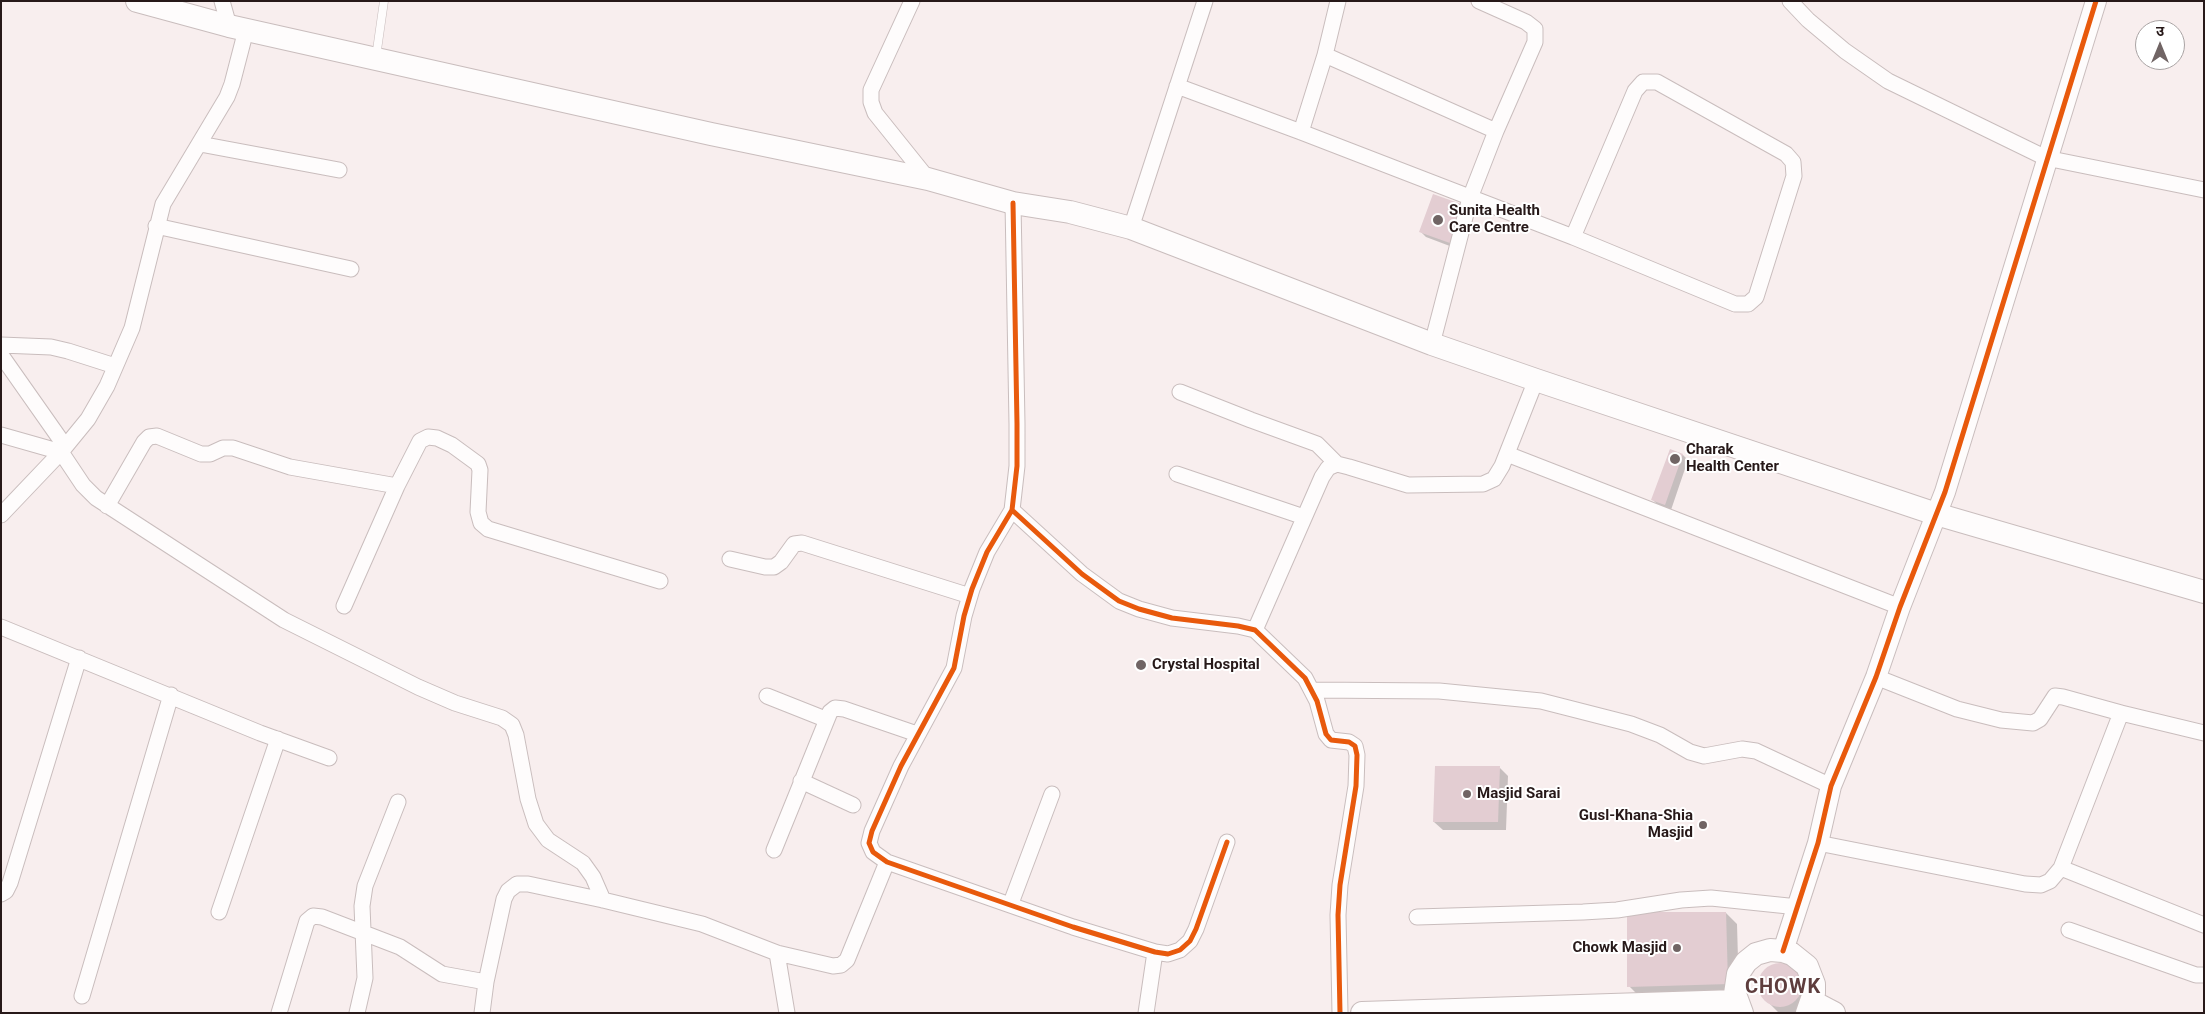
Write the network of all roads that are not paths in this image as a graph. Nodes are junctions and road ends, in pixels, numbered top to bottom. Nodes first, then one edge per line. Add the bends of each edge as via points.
1 (137, 1) edge
2 (222, 1) edge
3 (384, 1) edge
4 (912, 1) edge
5 (1205, 1) edge
6 (1338, 1) edge
7 (1479, 1) edge
8 (1790, 1) edge
9 (2096, 1) edge
10 (238, 28) junction
11 (1325, 55) junction
12 (376, 59) junction
13 (1177, 86) junction
14 (1301, 132) junction
15 (1496, 132) junction
16 (200, 144) junction
17 (2046, 158) junction
18 (339, 170) dead end
19 (928, 179) junction
20 (2204, 190) edge
21 (1470, 198) junction
22 (1013, 202) junction
23 (156, 226) junction
24 (1131, 228) junction
25 (1572, 238) junction
26 (351, 269) dead end
27 (1432, 344) junction
28 (1, 346) edge
29 (1, 355) edge
30 (115, 366) junction
31 (1536, 380) junction
32 (1180, 392) dead end
33 (1, 435) edge
34 (63, 449) junction
35 (1507, 454) junction
36 (1338, 464) junction
37 (1177, 474) dead end
38 (397, 486) junction
39 (107, 506) junction
40 (1012, 510) junction
41 (1936, 514) junction
42 (1, 515) edge
43 (1304, 517) junction
44 (730, 559) dead end
45 (660, 581) dead end
46 (2204, 592) edge
47 (970, 596) junction
48 (344, 606) dead end
49 (1900, 606) junction
50 (1, 627) edge
51 (1255, 630) junction
52 (79, 658) junction
53 (1876, 677) junction
54 (1312, 690) junction
55 (170, 695) junction
56 (767, 696) dead end
57 (2122, 713) junction
58 (825, 719) junction
59 (2204, 733) edge
60 (917, 734) junction
61 (278, 739) junction
62 (329, 758) dead end
63 (801, 781) junction
64 (1831, 786) junction
65 (1052, 794) dead end
66 (398, 802) dead end
67 (853, 805) dead end
68 (1227, 842) dead end
69 (1818, 843) junction
70 (774, 850) dead end
71 (887, 862) junction
72 (2061, 868) junction
73 (1, 894) edge
74 (603, 900) junction
75 (1012, 903) junction
76 (1798, 907) junction
77 (219, 912) dead end
78 (1417, 917) dead end
79 (2204, 925) edge
80 (2068, 930) dead end
81 (363, 933) junction
82 (1783, 951) junction
83 (1155, 952) junction
84 (778, 953) junction
85 (2204, 974) edge
86 (486, 982) junction
87 (82, 996) dead end
88 (1739, 1007) edge
89 (1810, 1008) edge
90 (279, 1013) edge
91 (357, 1013) edge
92 (482, 1013) edge
93 (787, 1013) edge
94 (1146, 1013) edge
95 (1340, 1013) edge
96 (1362, 1013) edge
97 (1834, 1013) edge

1 - 10 main road
2 - 10 street
3 - 12 lane
4 - 19 street via 870,90 870,102 875,113
5 - 13 street
6 - 11 street
7 - 15 street via 1535,29 1535,42
8 - 17 street via 1845,51 1888,81
9 - 17 street
10 - 12 main road
10 - 16 street via 232,84
11 - 14 street
11 - 15 street
12 - 19 main road
13 - 14 street
13 - 24 street
14 - 21 street
15 - 21 street
16 - 18 street
16 - 23 street via 169,191
17 - 20 street
17 - 41 street
19 - 22 main road
21 - 25 street
21 - 27 street
22 - 24 main road
22 - 40 street via 1017,424
23 - 26 street
23 - 30 street via 134,320
24 - 27 main road
25 - 25 street via 1735,304 1748,304 1756,297 1794,176 1793,162 1786,154 1657,82 1643,82 1635,91
27 - 31 main road
28 - 30 street via 51,347
29 - 34 street
30 - 34 street via 95,409
31 - 35 street
31 - 41 main road
32 - 36 street via 1317,444
33 - 34 street
34 - 39 street via 83,485
34 - 42 street
35 - 36 street via 1494,479 1483,484 1408,485
35 - 49 street
36 - 43 street via 1328,468 1322,477
37 - 43 street
38 - 39 street via 290,467 233,448 201,454 157,436 149,436
38 - 45 street via 420,441 428,437 437,438 478,464 478,512 481,523 488,529
38 - 48 street
39 - 74 street via 284,620 418,687 502,718 512,725 536,824 548,840 583,864
40 - 47 street via 987,552
40 - 51 street via 1082,574 1119,601 1172,618
41 - 46 main road
41 - 49 street
43 - 51 street
44 - 47 street via 774,567 794,544 802,543
47 - 60 street via 954,668
49 - 53 street
50 - 52 street
51 - 54 street via 1305,678
52 - 55 street
52 - 73 street via 10,883
53 - 57 street via 1956,709 2001,720 2034,723 2055,696
53 - 64 street
54 - 64 street via 1439,690 1541,700 1631,724 1704,756 1742,749 1756,751
54 - 95 street via 1318,700 1326,734 1331,740 1355,746 1357,755 1356,786 1340,885
55 - 61 street
55 - 87 street
56 - 58 street
57 - 59 street
57 - 72 street
58 - 60 street via 835,708 844,709
58 - 63 street
60 - 71 street via 871,837 873,852
61 - 62 street
61 - 77 street
63 - 67 street
63 - 70 street
64 - 69 street
65 - 75 street
66 - 81 street via 365,886
68 - 83 street via 1190,941 1180,950 1168,954
69 - 72 street via 2024,884 2041,885 2050,881
69 - 76 street
71 - 75 street
71 - 84 street via 847,960 832,966
72 - 79 street
74 - 84 street via 702,924
74 - 86 street via 517,884 504,899
75 - 83 street via 1073,927
76 - 78 street via 1711,898 1617,910
76 - 82 street
80 - 85 street via 2196,975
81 - 86 street via 400,948 442,974
81 - 90 street via 322,917 313,916 307,921
81 - 91 street via 365,978
82 - 88 main road via 1763,952 1746,962 1735,987
82 - 89 main road via 1800,959 1812,974 1814,984
83 - 94 street
84 - 93 street
86 - 92 street
88 - 96 main road
89 - 97 main road

